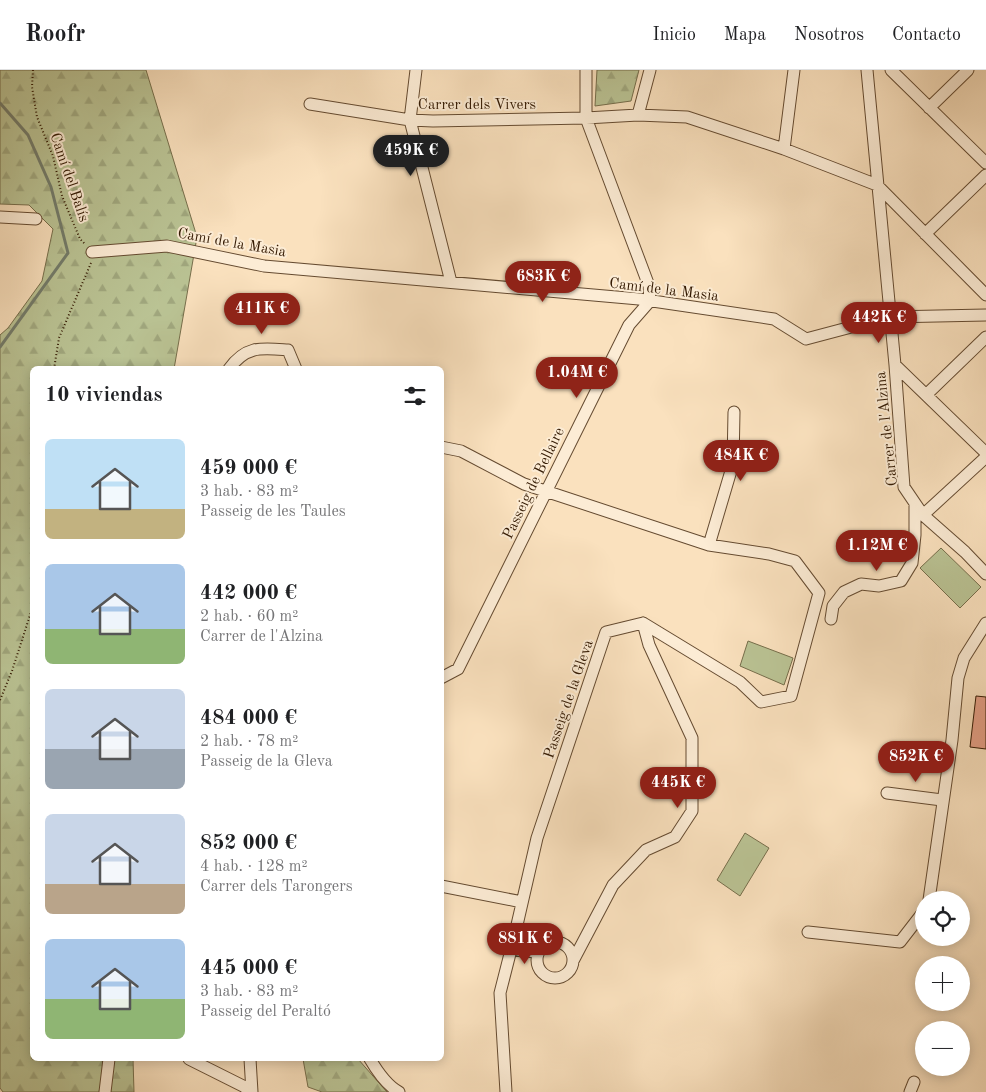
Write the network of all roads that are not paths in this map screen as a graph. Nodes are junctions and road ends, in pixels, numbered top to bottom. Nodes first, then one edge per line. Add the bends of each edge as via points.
1 (416, 70) edge
2 (586, 70) edge
3 (650, 70) edge
4 (794, 70) edge
5 (868, 70) edge
6 (891, 70) edge
7 (968, 70) edge
8 (310, 104) dead end
9 (929, 108) junction
10 (638, 115) junction
11 (586, 118) junction
12 (410, 120) junction
13 (784, 149) junction
14 (986, 163) edge
15 (986, 175) edge
16 (877, 185) junction
17 (0, 217) edge
18 (36, 219) dead end
19 (925, 234) junction
20 (92, 252) road end
21 (451, 282) junction
22 (986, 295) edge
23 (650, 301) junction
24 (986, 315) edge
25 (890, 317) junction
26 (986, 337) edge
27 (895, 365) junction
28 (232, 366) edge
29 (295, 366) edge
30 (926, 395) junction
31 (734, 412) dead end
32 (444, 448) edge
33 (986, 455) edge
34 (546, 491) junction
35 (915, 504) junction
36 (923, 515) junction
37 (709, 546) junction
38 (986, 574) edge
39 (831, 619) dead end
40 (643, 623) junction
41 (986, 623) edge
42 (444, 676) edge
43 (887, 793) dead end
44 (942, 800) junction
45 (444, 887) edge
46 (930, 891) edge
47 (522, 902) junction
48 (915, 923) edge
49 (808, 932) dead end
50 (511, 948) junction
51 (540, 949) junction
52 (573, 961) junction
53 (109, 1061) edge
54 (193, 1061) edge
55 (250, 1061) edge
56 (371, 1061) edge
57 (105, 1092) edge
58 (250, 1092) edge
59 (399, 1092) edge
60 (506, 1092) edge

1 - 12 street
2 - 11 street
3 - 10 street
4 - 13 street
5 - 16 street, Carrer de l'Alzina
6 - 9 street
7 - 9 street
8 - 12 street, Carrer dels Vivers
9 - 14 street
10 - 11 street, Carrer dels Vivers
10 - 13 street, Carrer dels Vivers via 687,116
11 - 12 street, Carrer dels Vivers
11 - 23 street via 649,286
12 - 21 street
13 - 16 street, Carrer dels Vivers
15 - 19 street
16 - 19 street
16 - 25 street, Carrer de l'Alzina
17 - 18 street
19 - 22 street
20 - 21 street, Camí de la Masia via 167,246 264,266
21 - 23 street, Camí de la Masia
23 - 25 street, Camí de la Masia via 774,319 806,339
23 - 34 street, Passeig de Bellaire via 628,324
24 - 25 street, Camí de la Masia
25 - 27 street, Carrer de l'Alzina
26 - 30 street
27 - 30 street
27 - 35 street, Carrer de l'Alzina via 904,487
28 - 29 street via 243,353 261,348 288,350
30 - 33 street
31 - 37 street via 733,464
32 - 34 street via 461,451 524,484
33 - 36 street
34 - 37 street
34 - 42 street, Passeig de Bellaire via 458,669
35 - 36 street, Carrer de l'Alzina
35 - 39 street via 912,563 901,581 879,586 861,584 844,592 833,606
36 - 38 street, Carrer de l'Alzina
37 - 40 street via 795,561 819,592 791,696 761,702 740,682
40 - 47 street, Passeig de la Gleva via 606,632 536,838
40 - 52 street via 649,645 692,738 692,811 675,837 646,850 613,884
41 - 44 street via 964,658 958,678
43 - 44 street
44 - 46 street
45 - 47 street
47 - 50 street, Passeig de la Gleva
48 - 49 street via 900,942
50 - 51 street via 525,952
50 - 60 street, Passeig de la Gleva via 500,993
51 - 52 street via 558,942 569,949
51 - 52 street via 536,961 542,974 548,978 561,978 567,974
53 - 57 street
54 - 58 street
55 - 58 street
56 - 59 street

